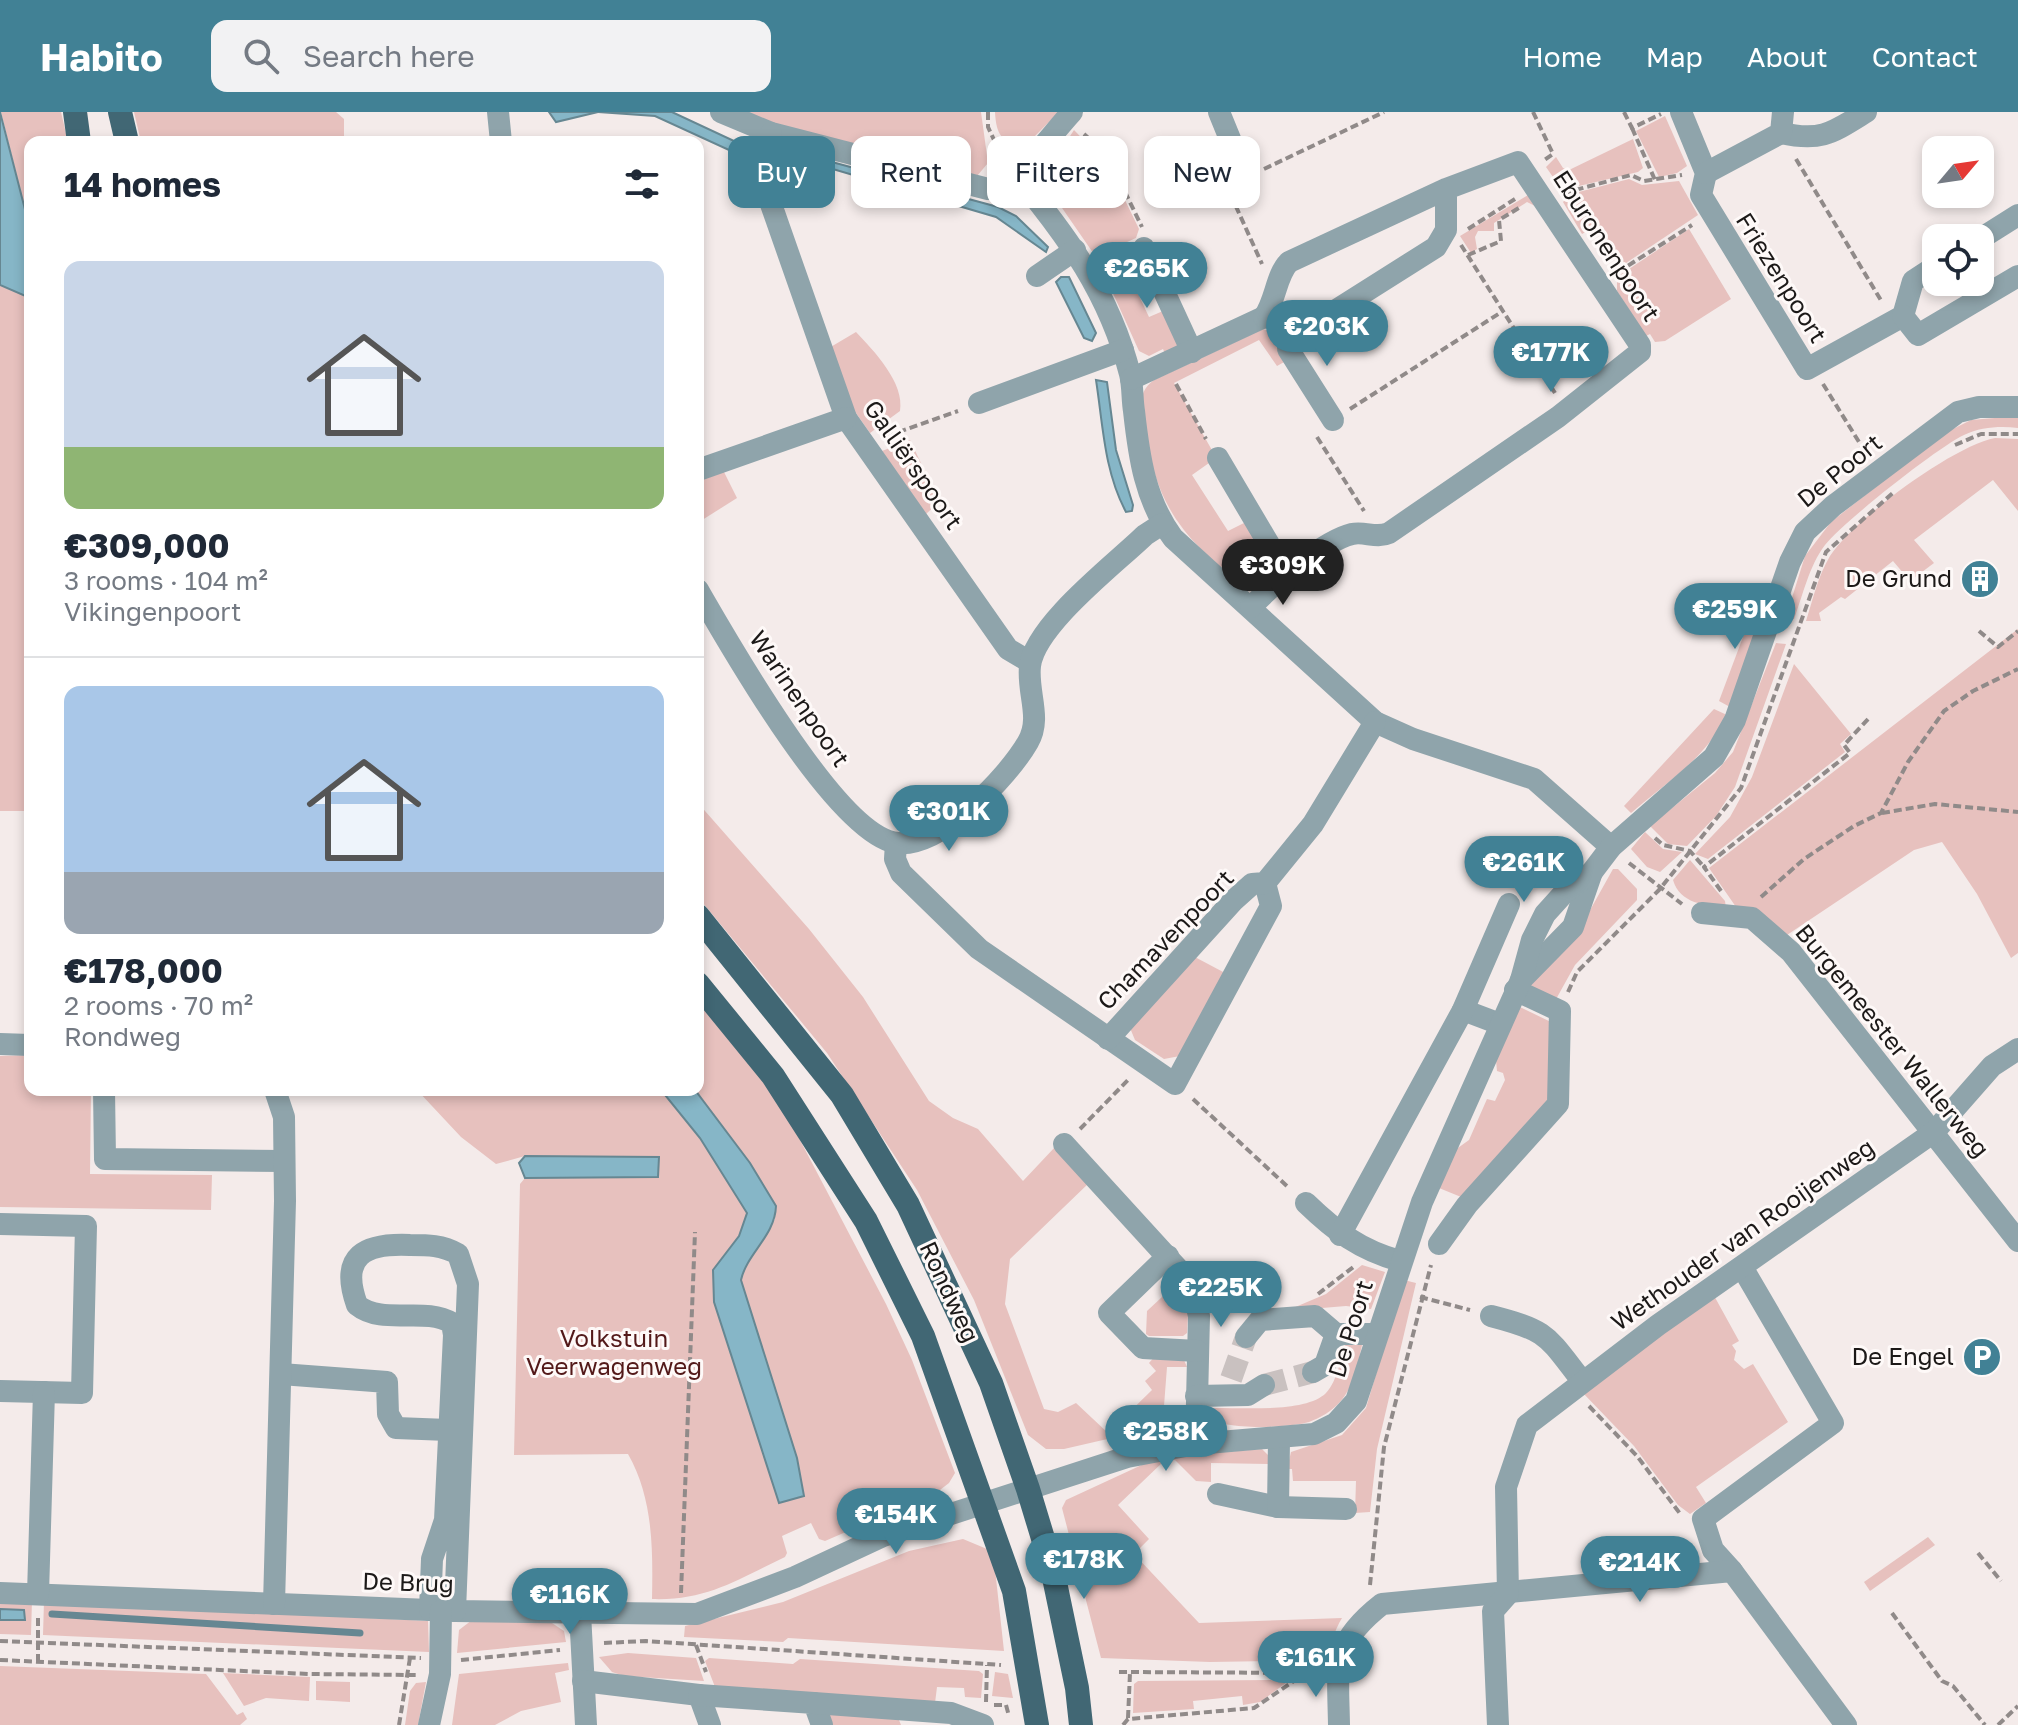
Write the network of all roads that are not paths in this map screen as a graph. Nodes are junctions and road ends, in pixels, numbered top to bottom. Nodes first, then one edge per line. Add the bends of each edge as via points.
1 (75, 112) edge
2 (120, 112) edge
3 (498, 112) edge
4 (721, 112) edge
5 (1219, 112) edge
6 (1681, 112) edge
7 (1866, 112) edge
8 (1070, 115) edge
9 (1782, 123) edge
10 (771, 133) junction
11 (78, 136) edge
12 (126, 136) edge
13 (500, 136) edge
14 (1050, 136) edge
15 (1229, 136) edge
16 (1700, 171) junction
17 (987, 189) edge
18 (1446, 189) junction
19 (1042, 208) edge
20 (2018, 215) edge
21 (1994, 230) edge
22 (1144, 248) road end
23 (1075, 250) junction
24 (1922, 275) edge
25 (1037, 276) dead end
26 (2018, 276) edge
27 (1264, 317) junction
28 (1898, 318) junction
29 (1291, 322) junction
30 (1123, 350) junction
31 (1192, 352) junction
32 (1131, 379) junction
33 (979, 403) road end
34 (2018, 407) edge
35 (846, 418) junction
36 (1333, 420) road end
37 (1218, 458) road end
38 (704, 468) edge
39 (1162, 524) junction
40 (1286, 573) junction
41 (704, 600) edge
42 (1251, 607) junction
43 (1030, 662) junction
44 (1375, 722) junction
45 (896, 843) junction
46 (1611, 847) junction
47 (1265, 883) junction
48 (1509, 904) dead end
49 (1702, 913) dead end
50 (704, 923) edge
51 (1518, 985) junction
52 (704, 991) edge
53 (1463, 1010) junction
54 (1500, 1024) junction
55 (1108, 1039) junction
56 (0, 1044) edge
57 (24, 1045) edge
58 (2018, 1049) edge
59 (104, 1096) edge
60 (277, 1096) edge
61 (1934, 1132) junction
62 (1064, 1144) road end
63 (284, 1161) junction
64 (1306, 1203) road end
65 (0, 1224) edge
66 (1340, 1235) junction
67 (2018, 1241) edge
68 (1439, 1244) road end
69 (1163, 1249) junction
70 (1400, 1261) junction
71 (1742, 1267) junction
72 (1491, 1316) road end
73 (1336, 1334) junction
74 (1376, 1334) junction
75 (1246, 1337) tunnel mouth
76 (1197, 1351) junction
77 (1313, 1372) tunnel mouth
78 (281, 1374) junction
79 (1582, 1381) junction
80 (1264, 1385) tunnel mouth
81 (0, 1391) edge
82 (44, 1392) junction
83 (1196, 1396) junction
84 (448, 1430) junction
85 (1279, 1440) junction
86 (1196, 1444) junction
87 (1028, 1489) junction
88 (1218, 1494) dead end
89 (985, 1502) junction
90 (1278, 1507) junction
91 (1346, 1509) dead end
92 (1732, 1571) junction
93 (0, 1593) edge
94 (38, 1594) junction
95 (1508, 1594) junction
96 (274, 1604) junction
97 (442, 1611) junction
98 (580, 1613) junction
99 (583, 1681) junction
100 (699, 1695) junction
101 (814, 1703) junction
102 (984, 1714) edge
103 (429, 1725) edge
104 (586, 1725) edge
105 (710, 1725) edge
106 (822, 1725) edge
107 (1037, 1725) edge
108 (1081, 1725) edge
109 (1339, 1725) edge
110 (1498, 1725) edge
111 (1846, 1725) edge

1 - 11 main road
2 - 12 main road
3 - 13 street
4 - 10 street
5 - 15 street
6 - 16 street, Friezenpoort
7 - 9 street via 1814,138
8 - 14 street
9 - 16 street
10 - 17 street
10 - 35 street, Galliërspoort via 766,190
16 - 28 street, Friezenpoort via 1701,195 1807,369
18 - 27 street, Eburonenpoort via 1289,262
18 - 29 street via 1446,230 1436,247 1318,323
18 - 40 street, Eburonenpoort via 1518,162 1545,192 1640,352 1567,411 1389,533 1349,535
19 - 23 street
20 - 21 street
22 - 31 street
23 - 25 street
23 - 30 street via 1109,311
24 - 28 street via 1913,281
26 - 28 street via 1918,335
27 - 29 street
27 - 31 street
29 - 36 street via 1288,349
30 - 32 street
30 - 33 street
31 - 32 street
32 - 39 street via 1140,464
34 - 46 street, De Poort via 1958,412 1805,532 1735,720 1714,757
35 - 38 street
35 - 43 street, Galliërspoort via 1008,649
37 - 40 street
39 - 42 street
39 - 43 street via 1045,631
40 - 42 street, Eburonenpoort
41 - 45 street, Warinenpoort via 790,737 843,806 864,827
42 - 44 street
43 - 45 street via 1036,722 1019,756 964,814 938,833
44 - 46 street via 1534,779
44 - 47 street, Chamavenpoort via 1313,824
45 - 55 street, Chamavenpoort via 901,873 979,949
46 - 51 street, De Poort via 1592,872 1573,927
47 - 55 street, Chamavenpoort via 1252,884 1233,901
47 - 55 street, Chamavenpoort via 1271,906 1175,1084
48 - 53 street
49 - 61 street, Burgemeester Wallerweg via 1745,917 1791,952
50 - 87 main road, Rondweg via 842,1095 908,1205 991,1383
51 - 54 street, De Poort
51 - 68 street via 1560,1011 1558,1104
52 - 89 main road, Rondweg via 773,1076 866,1221 923,1336
53 - 54 street
53 - 66 street
54 - 70 street, De Poort
56 - 57 street
58 - 61 street, Wethouder van Rooijenweg via 1992,1066
59 - 63 street via 105,1159
60 - 63 street via 284,1117
61 - 67 street, Burgemeester Wallerweg
61 - 71 street, Wethouder van Rooijenweg
62 - 69 street
63 - 78 street
64 - 66 street, De Poort
65 - 82 street via 86,1226 82,1393
66 - 70 street, De Poort via 1369,1252
69 - 76 street via 1191,1283 1196,1298
69 - 76 street via 1109,1313 1143,1348
70 - 74 street, De Poort
71 - 79 street, Wethouder van Rooijenweg
71 - 92 street via 1833,1423 1703,1519 1713,1550
72 - 79 street via 1534,1327
73 - 74 street
73 - 75 street via 1315,1316 1260,1320
73 - 77 street via 1325,1365
74 - 85 street, De Poort via 1356,1401 1336,1423 1314,1434
76 - 83 street
78 - 84 street via 387,1382 388,1414 396,1428
78 - 96 street
79 - 95 street, Wethouder van Rooijenweg via 1527,1425 1506,1487
80 - 83 street via 1248,1395 1229,1388
81 - 82 street
82 - 94 street
83 - 86 street
84 - 97 street via 445,1520 432,1559
84 - 97 street via 452,1323 442,1317 365,1312 357,1305 351,1273 355,1260 370,1246 444,1246 465,1266 468,1284
85 - 86 street, De Poort
85 - 90 street
86 - 87 street, De Poort via 1127,1457
87 - 89 street, De Poort
87 - 108 main road, Rondweg via 1052,1568
88 - 90 street
89 - 98 street, De Brug via 883,1536 718,1607 683,1615
89 - 107 main road, Rondweg via 1014,1591
90 - 91 street
92 - 95 street
92 - 111 street
93 - 94 street, De Brug
94 - 96 street, De Brug
95 - 109 street via 1382,1604 1367,1615 1339,1653
95 - 110 street via 1493,1611
96 - 97 street, De Brug
97 - 98 street, De Brug
97 - 103 street via 440,1667
98 - 99 street
99 - 100 street
99 - 104 street
100 - 101 street
100 - 105 street
101 - 102 street
101 - 106 street

